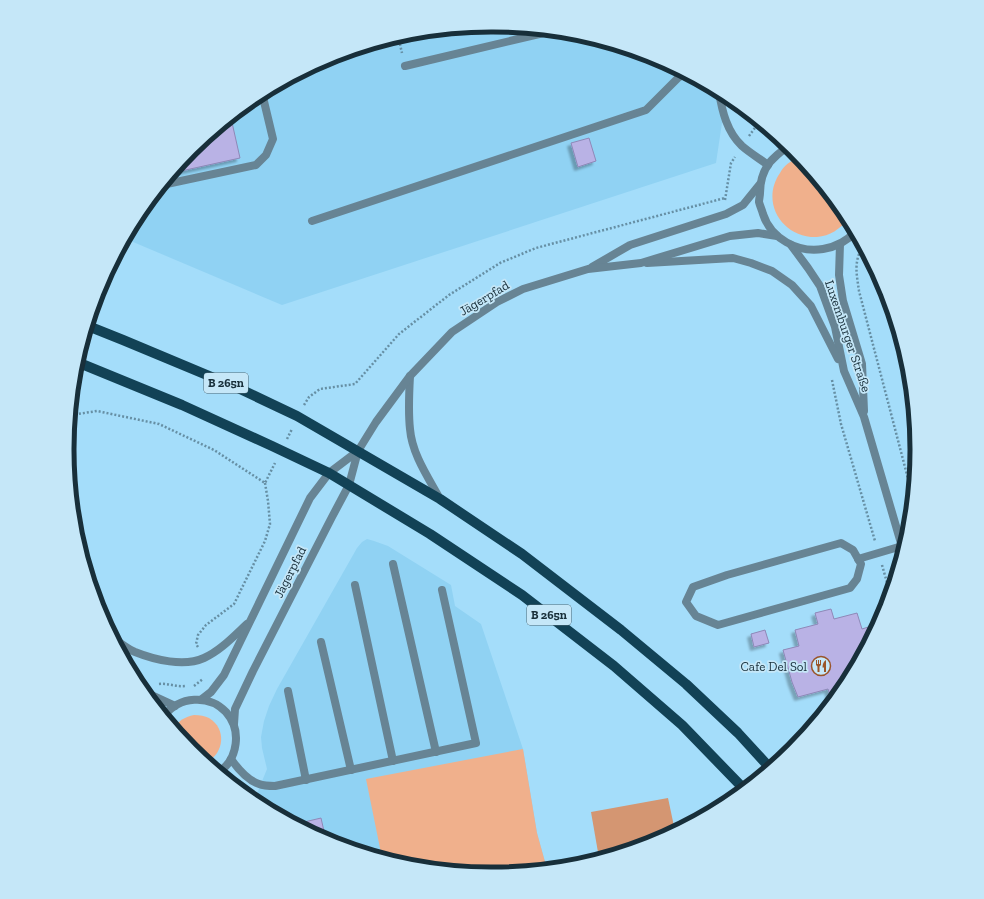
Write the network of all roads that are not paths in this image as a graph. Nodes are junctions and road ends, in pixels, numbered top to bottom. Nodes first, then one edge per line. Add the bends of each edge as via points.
1 (536, 35) edge
2 (405, 66) road end
3 (680, 77) edge
4 (264, 100) edge
5 (720, 100) edge
6 (782, 150) edge
7 (768, 165) junction
8 (170, 184) edge
9 (760, 184) junction
10 (312, 221) dead end
11 (777, 236) junction
12 (851, 236) edge
13 (840, 244) junction
14 (790, 245) junction
15 (641, 263) junction
16 (588, 269) junction
17 (93, 328) edge
18 (84, 365) edge
19 (844, 370) junction
20 (410, 376) junction
21 (864, 418) junction
22 (358, 451) junction
23 (329, 473) junction
24 (350, 485) junction
25 (440, 499) junction
26 (899, 539) edge
27 (897, 549) edge
28 (858, 559) junction
29 (393, 564) dead end
30 (355, 585) dead end
31 (442, 590) dead end
32 (251, 621) junction
33 (321, 642) dead end
34 (123, 645) edge
35 (288, 691) dead end
36 (156, 697) edge
37 (202, 700) junction
38 (175, 706) junction
39 (168, 712) edge
40 (234, 724) junction
41 (436, 752) junction
42 (230, 759) junction
43 (394, 761) junction
44 (766, 764) edge
45 (223, 768) edge
46 (351, 770) junction
47 (306, 780) junction
48 (740, 785) edge

1 - 2 street
3 - 10 street via 646,110
4 - 8 street via 273,139 266,155 256,165
5 - 7 street via 731,132 742,146
6 - 7 street
7 - 9 street
9 - 11 street via 759,203 765,221
9 - 16 street via 743,205 726,214 630,245
11 - 14 street
11 - 15 street via 758,233 730,236
12 - 13 street
13 - 14 street via 816,250
13 - 21 street, Luxemburger Straße via 839,275 862,364
14 - 19 street, Luxemburger Straße via 820,286 835,327
15 - 16 street
15 - 19 street via 733,258 772,271 792,284 811,306
16 - 20 street, Jägerpfad via 523,289 497,302 452,332
17 - 22 main road, B 265n via 238,388 297,416
18 - 23 main road, B 265n via 182,405
19 - 21 street, Luxemburger Straße
20 - 22 street, Jägerpfad
20 - 25 street via 410,430 414,448
21 - 26 street, Luxemburger Straße
22 - 23 street
22 - 24 street, Jägerpfad
22 - 25 main road, B 265n
23 - 24 main road, B 265n
23 - 32 street via 310,498
24 - 40 street, Jägerpfad via 253,671 235,710
24 - 48 main road, B 265n via 522,595 614,666 682,725
25 - 44 main road, B 265n via 522,554 621,630 686,684
27 - 28 street
28 - 28 street via 861,564 857,579 850,588 718,625 696,616 686,602 693,587 727,574 841,543 853,550
29 - 41 street
30 - 43 street
31 - 41 street via 476,743
32 - 34 street via 214,652 186,662 160,660
32 - 37 street via 224,675
33 - 46 street
35 - 47 street
36 - 38 street
37 - 38 street via 183,701
37 - 40 street via 215,704 226,712
38 - 39 street
40 - 42 street, Jägerpfad via 236,744
41 - 43 street
42 - 45 street
42 - 47 street via 246,776 260,785 275,786
43 - 46 street
46 - 47 street

